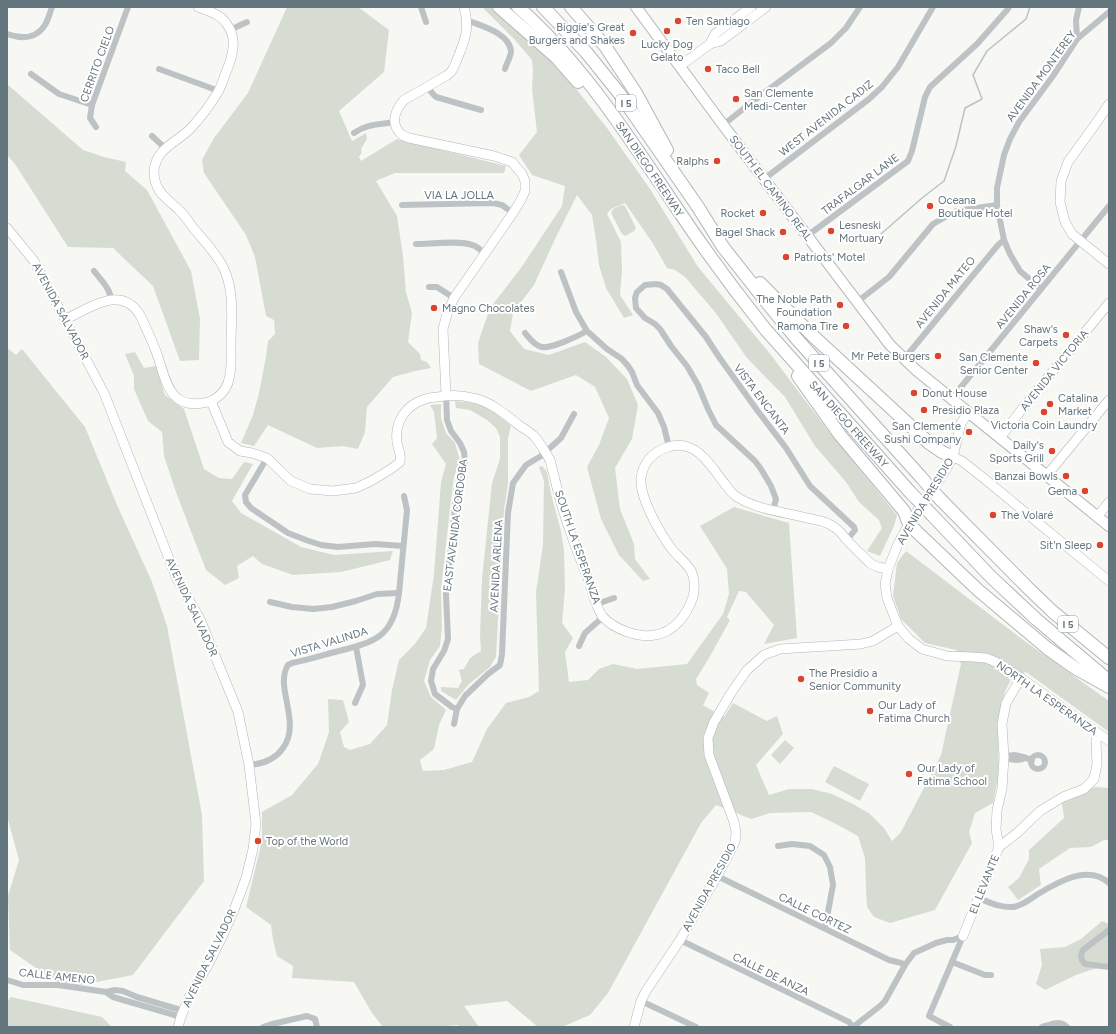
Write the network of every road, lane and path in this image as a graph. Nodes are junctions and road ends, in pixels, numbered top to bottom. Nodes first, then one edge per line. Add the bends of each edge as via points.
1 (52, 7) edge
2 (128, 7) edge
3 (198, 7) edge
4 (422, 7) edge
5 (464, 7) edge
6 (499, 7) edge
7 (518, 7) edge
8 (543, 7) edge
9 (571, 7) edge
10 (750, 7) edge
11 (766, 7) edge
12 (860, 7) edge
13 (933, 7) edge
14 (1009, 7) edge
15 (1079, 7) edge
16 (638, 8) edge
17 (1109, 12) edge
18 (247, 22) dead end
19 (426, 22) dead end
20 (468, 22) junction
21 (230, 30) junction
22 (7, 34) edge
23 (1077, 39) junction
24 (710, 44) junction
25 (680, 66) junction
26 (159, 68) dead end
27 (505, 69) dead end
28 (31, 74) dead end
29 (427, 87) junction
30 (219, 91) junction
31 (1109, 104) edge
32 (92, 105) junction
33 (481, 110) dead end
34 (614, 116) junction
35 (395, 122) junction
36 (723, 125) junction
37 (96, 127) dead end
38 (354, 132) dead end
39 (152, 136) dead end
40 (165, 148) junction
41 (764, 179) junction
42 (402, 205) dead end
43 (997, 206) junction
44 (1109, 206) edge
45 (698, 207) junction
46 (513, 213) junction
47 (7, 228) edge
48 (807, 236) junction
49 (1004, 240) junction
50 (1081, 241) junction
51 (416, 244) dead end
52 (724, 247) junction
53 (485, 254) junction
54 (1109, 264) edge
55 (94, 271) dead end
56 (561, 272) dead end
57 (429, 287) dead end
58 (1041, 289) junction
59 (454, 298) junction
60 (111, 299) junction
61 (857, 302) junction
62 (1109, 303) edge
63 (66, 319) junction
64 (766, 330) junction
65 (587, 331) junction
66 (525, 333) dead end
67 (904, 359) junction
68 (446, 396) junction
69 (952, 398) junction
70 (1109, 400) edge
71 (211, 401) junction
72 (968, 412) junction
73 (574, 414) dead end
74 (1000, 438) junction
75 (668, 447) junction
76 (545, 452) junction
77 (953, 457) junction
78 (267, 458) junction
79 (1047, 476) junction
80 (404, 496) dead end
81 (1109, 502) edge
82 (773, 510) junction
83 (1097, 517) junction
84 (909, 524) junction
85 (1109, 526) edge
86 (847, 540) junction
87 (404, 546) junction
88 (888, 568) junction
89 (1109, 581) edge
90 (399, 593) junction
91 (614, 598) dead end
92 (270, 602) dead end
93 (597, 604) junction
94 (603, 617) junction
95 (898, 626) junction
96 (579, 646) dead end
97 (356, 647) junction
98 (1109, 658) edge
99 (1021, 678) junction
100 (1109, 681) edge
101 (1109, 687) edge
102 (355, 703) dead end
103 (458, 709) junction
104 (454, 724) dead end
105 (1100, 735) junction
106 (1109, 741) edge
107 (1004, 758) junction
108 (1032, 760) dead end
109 (249, 765) junction
110 (996, 834) junction
111 (1009, 838) junction
112 (778, 846) dead end
113 (999, 847) junction
114 (717, 876) junction
115 (1109, 883) edge
116 (978, 898) junction
117 (825, 928) junction
118 (1109, 930) edge
119 (963, 936) junction
120 (680, 940) junction
121 (952, 962) junction
122 (905, 965) junction
123 (1109, 967) edge
124 (991, 974) dead end
125 (7, 980) edge
126 (641, 1001) junction
127 (182, 1014) junction
128 (178, 1027) edge
129 (263, 1027) edge
130 (317, 1027) edge
131 (634, 1027) edge
132 (696, 1027) edge
133 (853, 1027) edge
134 (950, 1027) edge
135 (1042, 1027) edge
136 (1067, 1027) edge

1 - 22 street via 46,24 34,35 23,38
2 - 32 street, CERRITO CIELO
3 - 21 street via 221,18
4 - 19 street
5 - 20 street
6 - 34 highway via 556,57 593,98
7 - 34 highway, SAN DIEGO FREEWAY / I 5 via 567,56
8 - 45 highway, SAN DIEGO FREEWAY / I 5 via 586,52 619,93
9 - 45 highway via 605,46 636,94
10 - 24 street via 715,34
11 - 24 street via 721,41
12 - 36 street via 846,28 831,43
13 - 41 street, WEST AVENIDA CADIZ via 898,67 882,87
14 - 48 street, TRAFALGAR LANE via 977,44 930,87 908,161
15 - 23 street via 1076,20
16 - 25 main road, SOUTH EL CAMINO REAL
17 - 23 street, AVENIDA MONTEREY
18 - 21 street
20 - 27 street via 496,32 508,44 511,52
20 - 29 street via 451,72
21 - 30 street via 233,42 232,55
23 - 43 street, AVENIDA MONTEREY via 1054,76 1019,122 1010,140 997,188
24 - 25 street
25 - 36 main road, SOUTH EL CAMINO REAL
26 - 30 street
28 - 32 street via 59,94
29 - 33 street via 436,97
29 - 35 street via 404,100 396,112
30 - 40 street via 190,129
31 - 50 street via 1068,162 1061,181 1060,202 1065,222 1072,234
32 - 37 street, CERRITO CIELO via 90,118
34 - 64 highway, SAN DIEGO FREEWAY / I 5
35 - 38 street via 368,125
35 - 46 street, EAST AVENIDA CORDOBA via 401,134 409,138 512,162 525,182 525,191
36 - 41 main road, SOUTH EL CAMINO REAL
39 - 40 street
40 - 71 street via 155,164 154,178 158,189 212,249 224,268 232,298 230,378 221,394
41 - 48 main road, SOUTH EL CAMINO REAL
42 - 46 street, VIA LA JOLLA via 493,203 502,205
43 - 49 street, AVENIDA MONTEREY
43 - 61 street via 956,211 933,224 889,277
44 - 50 street, AVENIDA ROSA
45 - 52 highway, SAN DIEGO FREEWAY / I 5
46 - 53 street, EAST AVENIDA CORDOBA
47 - 63 street, AVENIDA SALVADOR via 34,261
48 - 61 main road, SOUTH EL CAMINO REAL
49 - 58 street, AVENIDA MONTEREY via 1020,271
49 - 67 street, AVENIDA MATEO
50 - 54 street
50 - 58 street, AVENIDA ROSA
51 - 53 street via 465,243 474,245
52 - 77 highway via 812,335 924,438
52 - 98 highway, SAN DIEGO FREEWAY / I 5, bridge via 795,336 940,498 1053,612
53 - 59 street, EAST AVENIDA CORDOBA
55 - 60 street via 107,287
56 - 65 street via 576,312
57 - 59 street via 437,288
58 - 69 street, AVENIDA ROSA
59 - 68 street, EAST AVENIDA CORDOBA via 443,329
60 - 63 street
60 - 71 street via 123,300 137,309 173,394 188,403
61 - 67 main road, SOUTH EL CAMINO REAL
62 - 74 street, AVENIDA VICTORIA
63 - 109 street, AVENIDA SALVADOR via 104,393 177,579 200,619 238,712
64 - 84 highway via 840,435 904,511
64 - 100 highway, SAN DIEGO FREEWAY / I 5, bridge via 909,491 991,577
65 - 66 street via 549,347 540,347
65 - 75 street via 628,366 637,386 658,414
67 - 69 main road, SOUTH EL CAMINO REAL
68 - 76 street, SOUTH LA ESPERANZA via 469,397 486,402 534,437
68 - 78 street, SOUTH LA ESPERANZA via 420,400 411,406 397,428 400,462 356,488 333,491 310,489 290,481
68 - 103 street, EAST AVENIDA CORDOBA via 447,420 464,452 464,462 457,487 446,595 448,639 433,669 431,681 435,694
69 - 72 main road, SOUTH EL CAMINO REAL
70 - 79 street
71 - 78 street via 228,442 240,451
72 - 74 main road, SOUTH EL CAMINO REAL
72 - 77 street, AVENIDA PRESIDIO via 961,423
73 - 76 street, AVENIDA ARLENA via 561,438
74 - 79 main road, SOUTH EL CAMINO REAL
75 - 82 street via 680,445 695,450 734,495 746,503
75 - 94 street, SOUTH LA ESPERANZA via 657,452 644,466 641,476 642,491 664,538 690,569 695,584 693,596 688,608 674,627 664,633 653,635 627,632
76 - 93 street, SOUTH LA ESPERANZA via 550,460 568,527
76 - 103 street, AVENIDA ARLENA via 526,465 513,483 508,513 500,665 474,686
77 - 84 street, AVENIDA PRESIDIO
77 - 89 street via 978,473
78 - 87 street via 245,495 246,502 288,532 321,545 338,548 375,544
79 - 83 main road, SOUTH EL CAMINO REAL
80 - 87 street, VISTA VALINDA via 407,510
81 - 83 street
82 - 86 street via 827,523 834,526
82 - 86 street, VISTA ENCANTA via 776,499 762,469 716,425 687,366 660,329 636,308 637,292 645,285 661,285 687,313 786,448 810,486 854,526 855,530
83 - 85 main road, SOUTH EL CAMINO REAL
84 - 88 street, AVENIDA PRESIDIO
84 - 101 highway via 972,585 1047,648 1075,668
86 - 88 street via 871,564
87 - 90 street, VISTA VALINDA
88 - 95 street, AVENIDA PRESIDIO via 885,584 887,598
90 - 92 street via 377,594 332,607 313,609
90 - 97 street, VISTA VALINDA via 394,619 388,628 374,640
91 - 93 street
93 - 94 street, SOUTH LA ESPERANZA
94 - 96 street via 585,633
95 - 99 street, NORTH LA ESPERANZA via 922,649 947,656 986,658
95 - 114 street, AVENIDA PRESIDIO via 861,644 780,649 764,655 747,670 714,722 708,738 709,754 736,832 735,842
97 - 102 street via 363,686
97 - 109 street, VISTA VALINDA via 288,665 284,674 290,720 287,743 273,759
99 - 105 street, NORTH LA ESPERANZA
99 - 107 street, EL LEVANTE via 1006,703 1002,724
103 - 104 street, AVENIDA ARLENA
105 - 106 street, NORTH LA ESPERANZA
105 - 111 street via 1096,740 1097,764 1094,779 1084,789 1062,797 1040,810
107 - 108 street via 1021,755
107 - 110 street, EL LEVANTE
109 - 127 street, AVENIDA SALVADOR via 256,824 246,878 222,937
110 - 111 street
110 - 113 street, EL LEVANTE
111 - 113 street
112 - 117 street via 810,846 824,854 830,866 833,885
113 - 116 street, EL LEVANTE
114 - 117 street, CALLE CORTEZ
114 - 120 street, AVENIDA PRESIDIO
115 - 116 street via 1096,875 1072,876 1014,907 1001,907
116 - 119 street, EL LEVANTE
117 - 122 street, CALLE CORTEZ via 889,960
118 - 123 street via 1083,950 1081,955 1085,964
119 - 121 street, EL LEVANTE
119 - 122 street via 914,953
120 - 126 street, AVENIDA PRESIDIO
120 - 133 street, CALLE DE ANZA via 849,1022
121 - 124 street via 985,975
121 - 134 street, EL LEVANTE via 929,1016
122 - 133 street via 885,1001
125 - 127 street, CALLE AMENO via 23,985 58,984 106,992 122,991
126 - 131 street, AVENIDA PRESIDIO
126 - 132 street
127 - 128 street, AVENIDA SALVADOR
129 - 130 street via 307,1016 315,1019
135 - 136 street via 1055,1023

